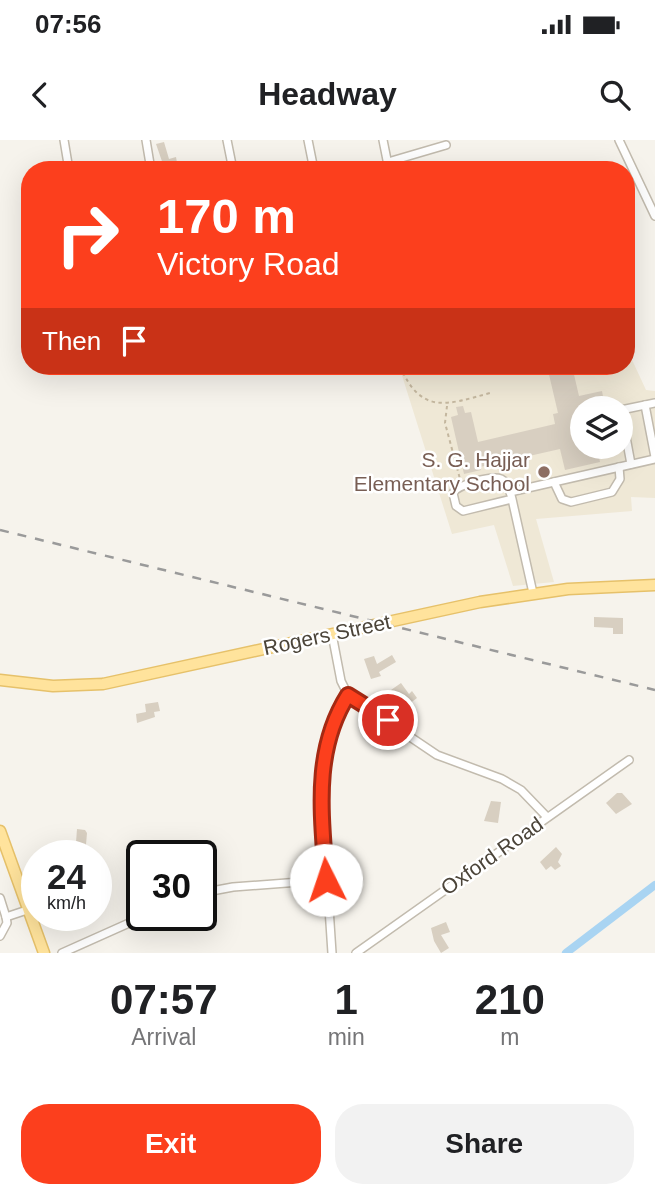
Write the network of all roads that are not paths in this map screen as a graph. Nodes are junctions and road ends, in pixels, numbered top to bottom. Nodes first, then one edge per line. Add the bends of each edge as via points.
1 (64, 140) edge
2 (146, 140) edge
3 (227, 140) edge
4 (308, 140) edge
5 (383, 140) edge
6 (619, 140) edge
7 (446, 145) dead end
8 (68, 161) edge
9 (150, 161) edge
10 (231, 161) edge
11 (312, 161) edge
12 (388, 161) edge
13 (403, 161) edge
14 (629, 161) edge
15 (635, 173) edge
16 (655, 215) edge
17 (655, 403) edge
18 (645, 405) junction
19 (655, 458) edge
20 (631, 464) junction
21 (619, 467) junction
22 (554, 482) junction
23 (511, 495) junction
24 (655, 585) edge
25 (533, 593) junction
26 (332, 634) junction
27 (0, 680) edge
28 (348, 695) junction
29 (629, 760) dead end
30 (547, 817) junction
31 (0, 831) edge
32 (4, 858) edge
33 (326, 880) junction
34 (217, 890) edge
35 (21, 896) edge
36 (0, 898) edge
37 (21, 912) edge
38 (6, 917) junction
39 (126, 924) edge
40 (35, 931) edge
41 (0, 936) edge
42 (44, 953) edge
43 (62, 953) edge
44 (332, 953) edge
45 (356, 953) edge

1 - 8 street
2 - 9 street
3 - 10 street
4 - 11 street
5 - 12 street
6 - 14 street
7 - 13 street
15 - 16 street
17 - 18 street
18 - 19 street
18 - 20 street via 621,410
19 - 20 street
20 - 21 street
21 - 22 street
21 - 22 street via 620,479 612,492 571,502 562,499
22 - 23 street
23 - 23 street via 460,510 453,493 462,486 500,479
23 - 25 street
24 - 25 main road, Rogers Street
25 - 26 main road, Rogers Street
26 - 27 main road, Rogers Street via 103,684 60,687
26 - 28 street
28 - 30 street via 437,755 522,790
28 - 33 street via 332,724 323,759
29 - 30 street, Oxford Road
30 - 45 street, Oxford Road
31 - 32 main road
32 - 35 main road
33 - 34 street
33 - 44 street
36 - 38 street
37 - 38 street
38 - 41 street
39 - 43 street
40 - 42 main road

